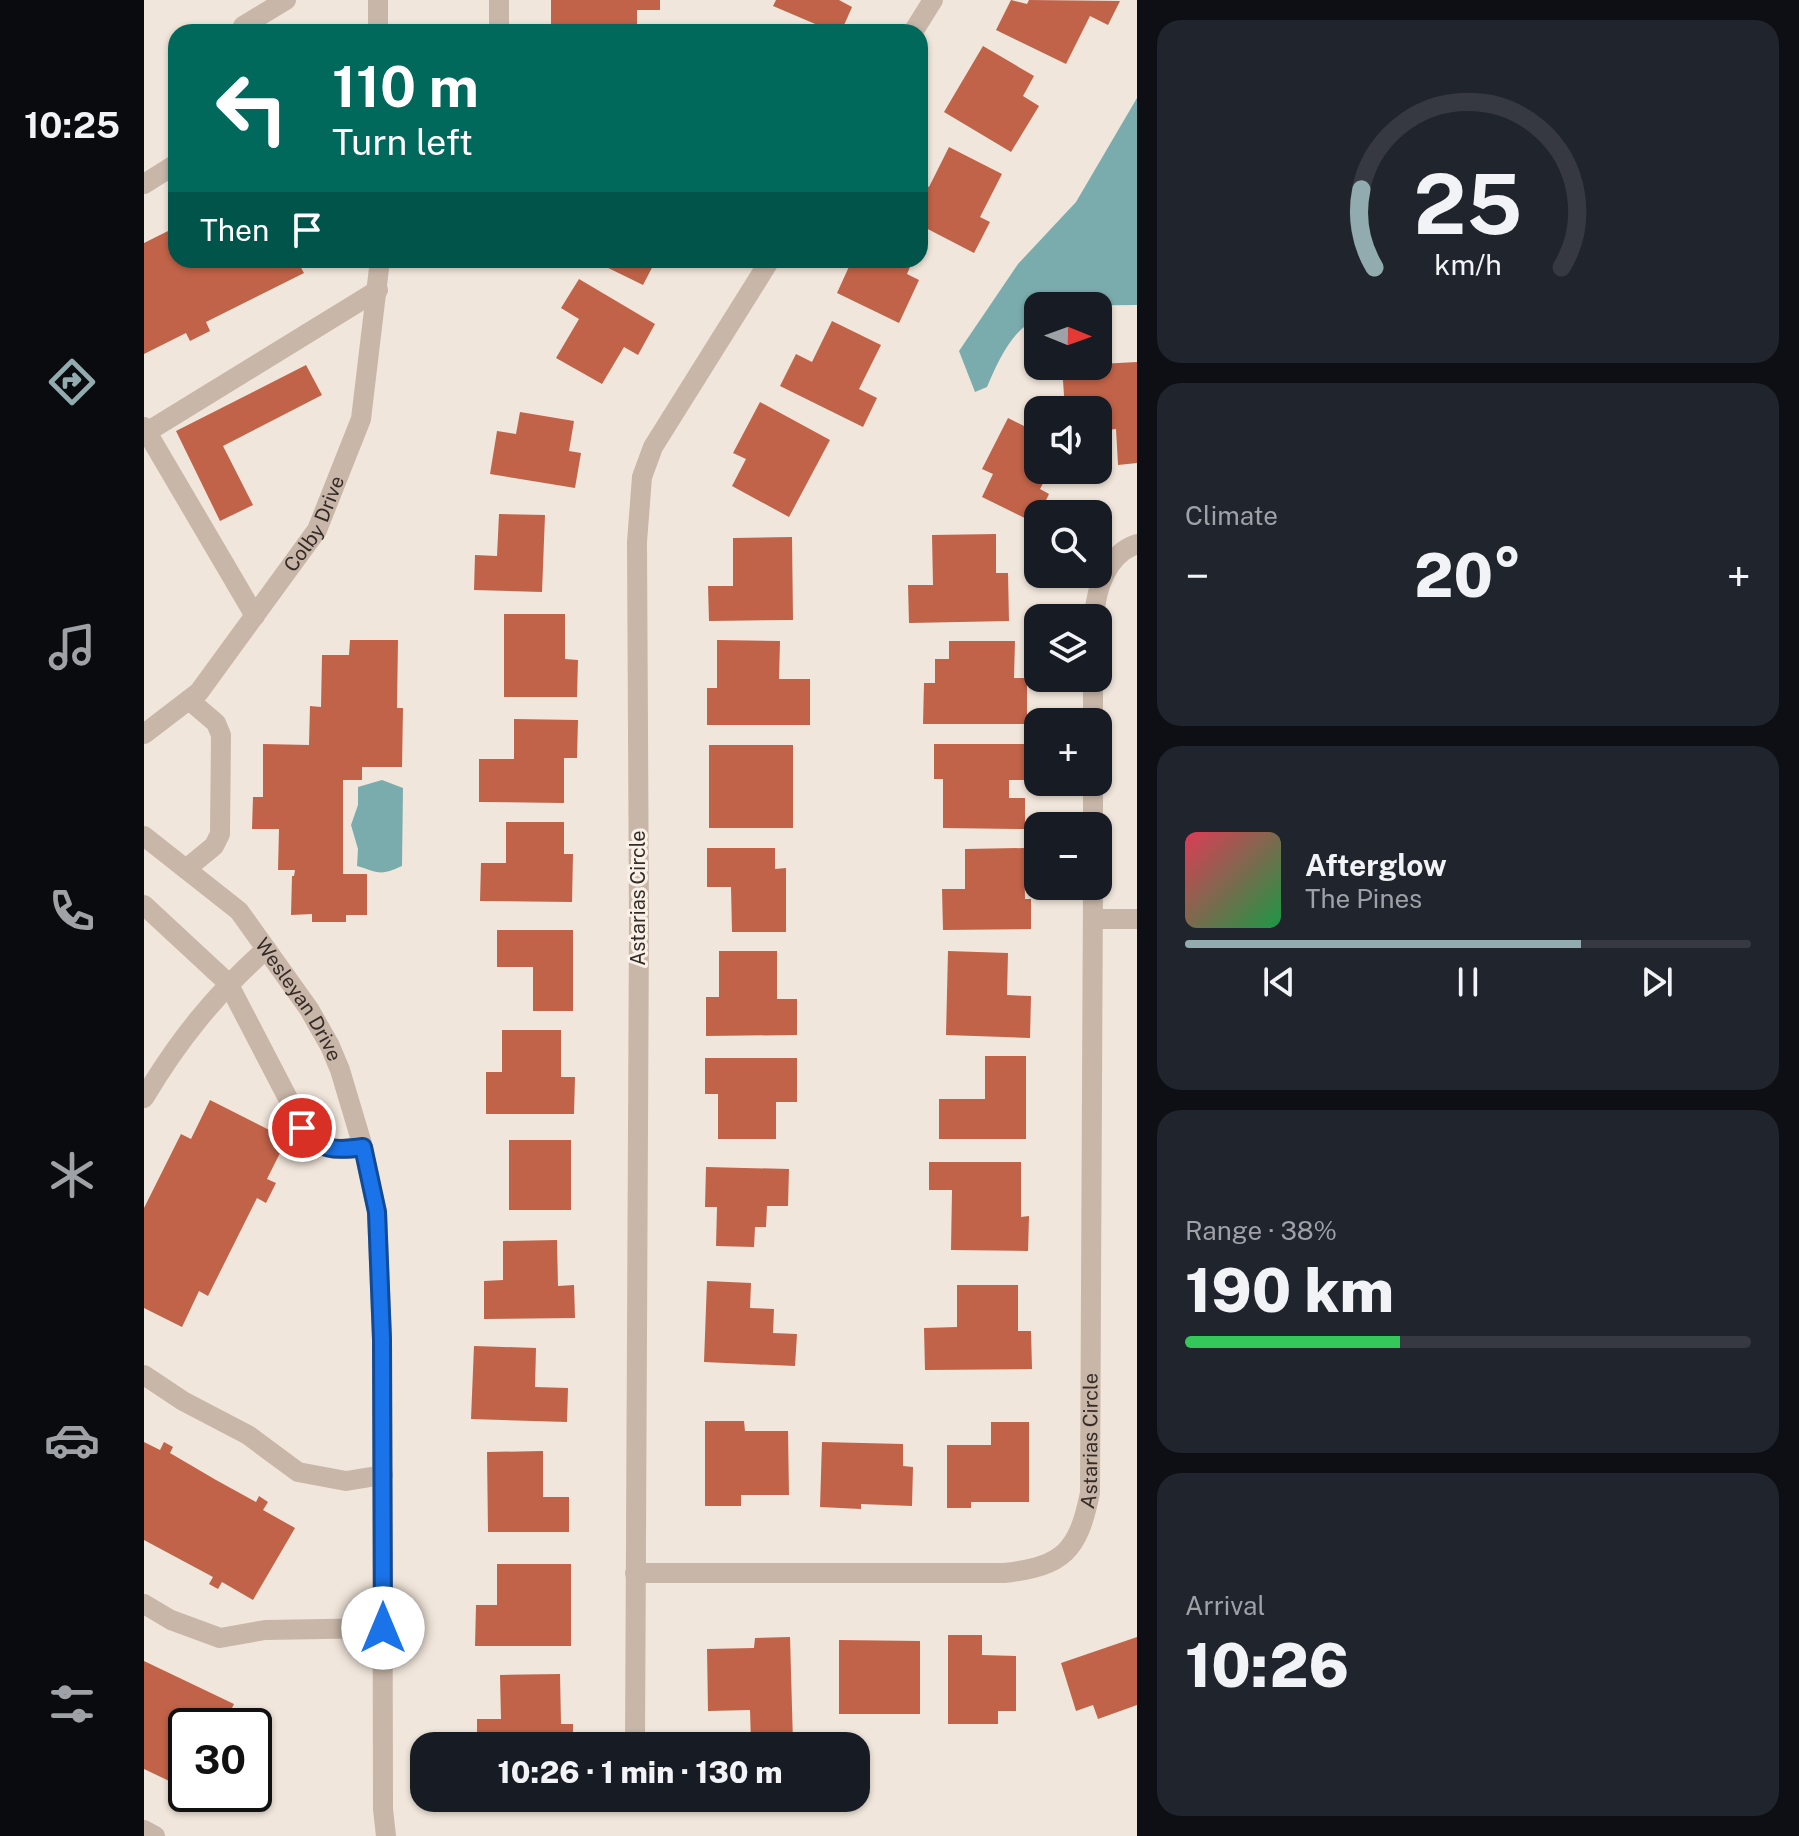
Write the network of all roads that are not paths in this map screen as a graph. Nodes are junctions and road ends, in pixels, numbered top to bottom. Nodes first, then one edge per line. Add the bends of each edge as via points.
1 (286, 0) edge
2 (378, 0) edge
3 (499, 0) edge
4 (933, 0) edge
5 (246, 24) edge
6 (378, 24) edge
7 (499, 24) edge
8 (918, 24) edge
9 (168, 169) edge
10 (144, 184) edge
11 (379, 268) edge
12 (765, 268) edge
13 (378, 290) junction
14 (145, 430) edge
15 (1137, 544) edge
16 (1095, 604) edge
17 (255, 616) junction
18 (189, 700) junction
19 (144, 734) edge
20 (144, 836) edge
21 (186, 869) junction
22 (1093, 900) edge
23 (144, 905) edge
24 (1093, 919) junction
25 (1137, 919) edge
26 (266, 949) junction
27 (228, 983) junction
28 (144, 1098) edge
29 (363, 1147) junction
30 (144, 1375) edge
31 (383, 1475) junction
32 (635, 1573) junction
33 (144, 1604) edge
34 (383, 1628) junction
35 (635, 1732) edge
36 (144, 1830) edge
37 (155, 1836) edge
38 (386, 1836) edge

1 - 5 street
2 - 6 street
3 - 7 street
4 - 8 street
9 - 10 street
11 - 13 street, Colby Drive
12 - 32 street, Astarias Circle via 653,447 642,477 637,542
13 - 14 street
13 - 17 street, Colby Drive via 361,419 317,530
14 - 17 street
15 - 16 street via 1125,548 1105,571
17 - 18 street, Colby Drive
18 - 19 street, Colby Drive
18 - 21 street via 216,723 221,735 220,834 214,846
20 - 21 street, Wesleyan Drive
21 - 26 street, Wesleyan Drive via 239,911
22 - 24 street, Astarias Circle
23 - 27 street
24 - 25 street
24 - 32 street, Astarias Circle via 1090,1493 1083,1526 1067,1552 1038,1569 1004,1573
26 - 27 street
26 - 29 street, Wesleyan Drive via 330,1046
27 - 28 street via 170,1055
27 - 29 street via 307,1135 332,1150
29 - 31 street, Wesleyan Drive via 377,1212
30 - 31 street via 248,1435 298,1472 346,1481
31 - 34 street, Wesleyan Drive
32 - 35 street, Astarias Circle
33 - 34 street via 220,1638 265,1630
34 - 38 street, Wesleyan Drive
36 - 37 street

